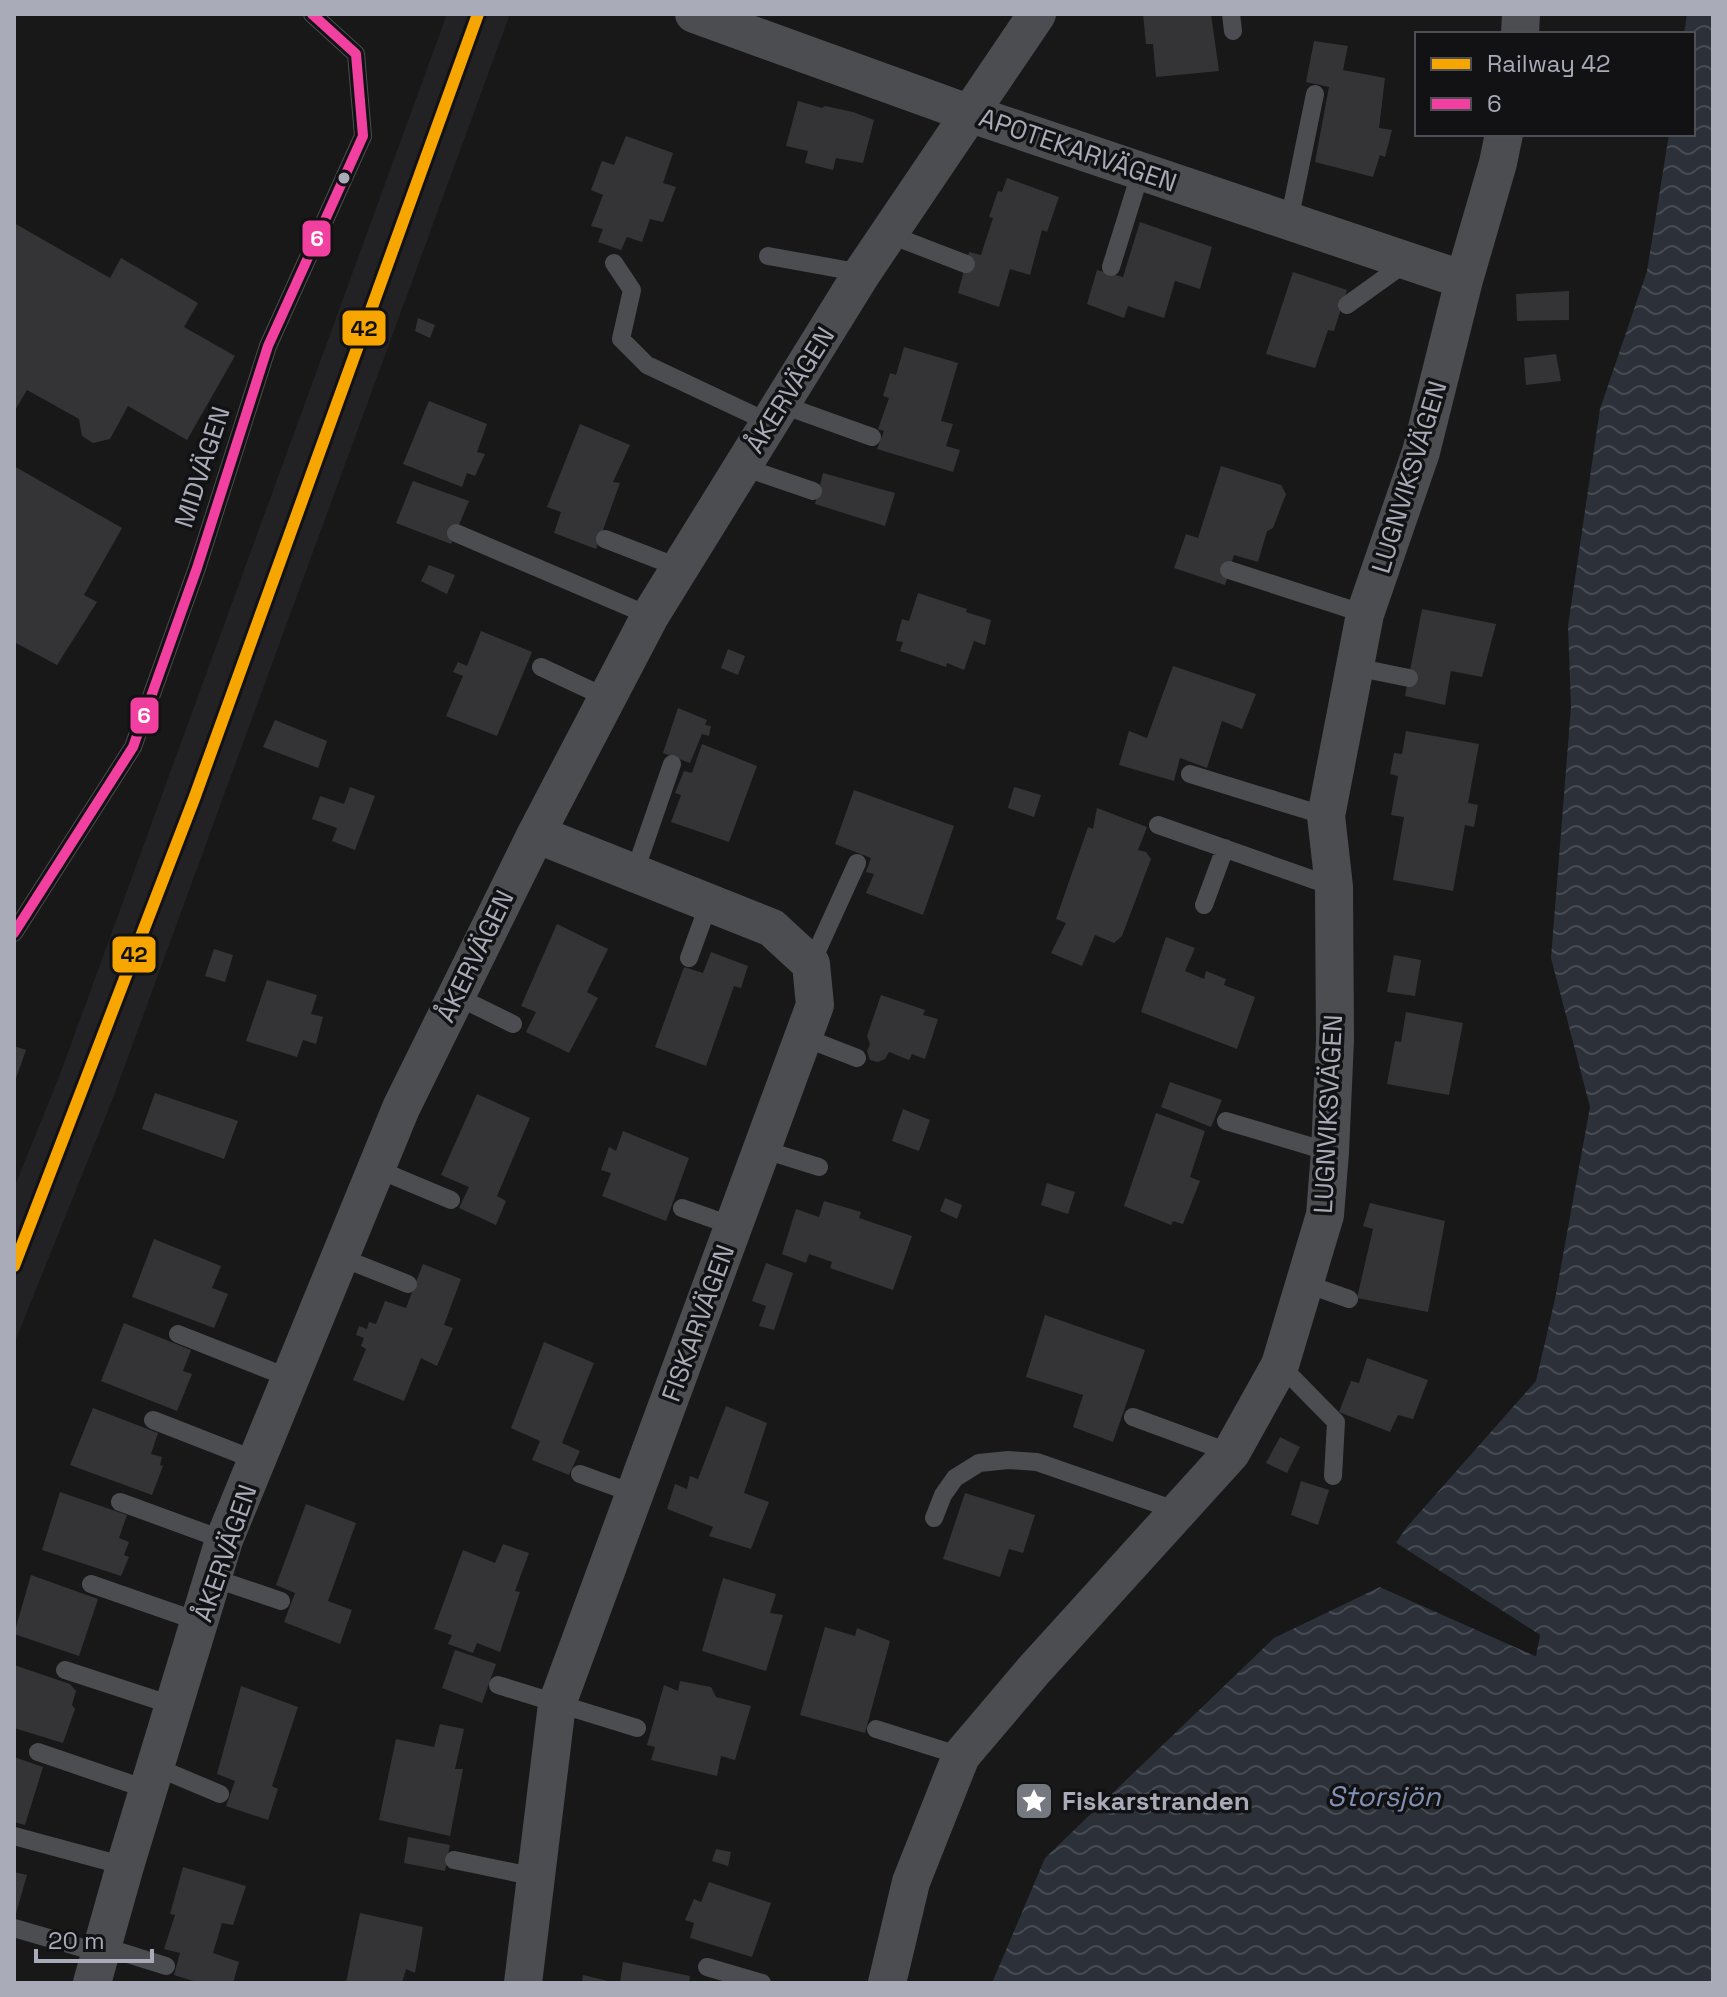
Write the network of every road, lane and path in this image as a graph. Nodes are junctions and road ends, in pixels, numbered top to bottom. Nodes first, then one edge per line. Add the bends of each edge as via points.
1 (312, 14) edge
2 (694, 14) edge
3 (1037, 14) edge
4 (1315, 94) dead end
5 (971, 114) junction
6 (1504, 136) edge
7 (1141, 171) junction
8 (1289, 221) junction
9 (888, 234) junction
10 (768, 256) dead end
11 (1409, 261) junction
12 (614, 263) dead end
13 (966, 264) dead end
14 (1111, 267) dead end
15 (862, 273) junction
16 (1464, 280) junction
17 (1347, 305) dead end
18 (775, 414) junction
19 (872, 437) dead end
20 (743, 467) junction
21 (813, 491) dead end
22 (456, 533) dead end
23 (605, 539) dead end
24 (680, 568) junction
25 (1229, 570) dead end
26 (1365, 614) junction
27 (650, 616) junction
28 (541, 667) dead end
29 (1355, 667) junction
30 (1409, 678) dead end
31 (607, 698) junction
32 (672, 764) dead end
33 (1190, 774) dead end
34 (1326, 816) junction
35 (1158, 825) dead end
36 (536, 834) junction
37 (1225, 848) junction
38 (857, 863) dead end
39 (634, 874) junction
40 (1334, 887) junction
41 (709, 903) junction
42 (1204, 905) dead end
43 (14, 933) edge
44 (689, 958) dead end
45 (811, 964) junction
46 (456, 996) junction
47 (513, 1024) dead end
48 (803, 1037) junction
49 (857, 1058) dead end
50 (1226, 1121) dead end
51 (762, 1149) junction
52 (1330, 1152) junction
53 (819, 1167) dead end
54 (377, 1169) junction
55 (451, 1200) dead end
56 (682, 1208) dead end
57 (733, 1226) junction
58 (340, 1257) junction
59 (1304, 1283) junction
60 (408, 1284) dead end
61 (1349, 1299) dead end
62 (178, 1334) dead end
63 (1280, 1365) junction
64 (292, 1379) junction
65 (1133, 1417) dead end
66 (153, 1420) dead end
67 (1231, 1453) junction
68 (258, 1461) junction
69 (580, 1474) dead end
70 (1333, 1476) dead end
71 (635, 1494) junction
72 (120, 1502) dead end
73 (1178, 1511) junction
74 (934, 1518) dead end
75 (224, 1540) junction
76 (213, 1578) junction
77 (91, 1584) dead end
78 (281, 1601) dead end
79 (200, 1622) junction
80 (65, 1670) dead end
81 (498, 1685) dead end
82 (557, 1704) junction
83 (175, 1706) junction
84 (637, 1728) dead end
85 (876, 1729) dead end
86 (38, 1752) dead end
87 (961, 1756) junction
88 (153, 1778) junction
89 (220, 1794) dead end
90 (14, 1836) edge
91 (454, 1860) dead end
92 (125, 1866) junction
93 (536, 1877) junction
94 (14, 1928) edge
95 (98, 1961) edge
96 (166, 1966) dead end
97 (707, 1967) dead end
98 (523, 1983) edge
99 (762, 1983) edge
100 (887, 1983) edge

1 - 43 lane, MIDVÄGEN via 356,54 363,136 268,346 133,747
2 - 5 street, APOTEKARVÄGEN
3 - 5 street, ÅKERVÄGEN
4 - 8 lane
5 - 7 street, APOTEKARVÄGEN
5 - 9 street, ÅKERVÄGEN
6 - 16 street, LUGNVIKSVÄGEN
7 - 8 street, APOTEKARVÄGEN
7 - 14 lane
8 - 11 street, APOTEKARVÄGEN
9 - 13 lane
9 - 15 street, ÅKERVÄGEN
10 - 15 lane
11 - 16 street, APOTEKARVÄGEN
11 - 17 lane
12 - 18 lane via 632,290 621,339 647,365
15 - 18 street, ÅKERVÄGEN
16 - 26 street, LUGNVIKSVÄGEN via 1421,452
18 - 19 lane
18 - 20 street, ÅKERVÄGEN
20 - 21 lane
20 - 24 street, ÅKERVÄGEN
22 - 27 lane
23 - 24 lane
24 - 27 street, ÅKERVÄGEN
25 - 26 lane
26 - 29 street, LUGNVIKSVÄGEN
27 - 31 street, ÅKERVÄGEN
28 - 31 lane
29 - 30 lane
29 - 34 street, LUGNVIKSVÄGEN
31 - 36 street, ÅKERVÄGEN
32 - 39 lane
33 - 34 lane
34 - 40 street, LUGNVIKSVÄGEN
35 - 37 lane
36 - 39 street
36 - 46 street, ÅKERVÄGEN
37 - 40 lane
37 - 42 lane
38 - 45 lane
39 - 41 street
40 - 52 street, LUGNVIKSVÄGEN
41 - 44 lane
41 - 45 street via 772,928
45 - 48 street, FISKARVÄGEN via 815,1005
46 - 47 lane
46 - 54 street, ÅKERVÄGEN
48 - 49 lane
48 - 51 street, FISKARVÄGEN
50 - 52 lane
51 - 53 lane
51 - 57 street, FISKARVÄGEN
52 - 59 street, LUGNVIKSVÄGEN via 1325,1215
54 - 55 lane
54 - 58 street, ÅKERVÄGEN
56 - 57 lane
57 - 71 street, FISKARVÄGEN
58 - 60 lane
58 - 64 street, ÅKERVÄGEN
59 - 61 lane
59 - 63 street, LUGNVIKSVÄGEN
62 - 64 lane
63 - 67 street, LUGNVIKSVÄGEN
63 - 70 lane via 1336,1422
64 - 68 street, ÅKERVÄGEN
65 - 67 lane
66 - 68 lane
67 - 73 street, LUGNVIKSVÄGEN
68 - 75 street, ÅKERVÄGEN
69 - 71 lane
71 - 82 street, FISKARVÄGEN
72 - 75 lane
73 - 74 lane via 1037,1462 1008,1460 979,1463 955,1478
73 - 87 street, LUGNVIKSVÄGEN
75 - 76 street, ÅKERVÄGEN
76 - 78 lane
76 - 79 street, ÅKERVÄGEN
77 - 79 lane
79 - 83 street, ÅKERVÄGEN
80 - 83 lane
81 - 82 lane
82 - 84 lane
82 - 93 street, FISKARVÄGEN
83 - 88 street, ÅKERVÄGEN
85 - 87 lane
86 - 88 lane
87 - 100 street, LUGNVIKSVÄGEN via 911,1882
88 - 89 lane
88 - 92 street, ÅKERVÄGEN
90 - 92 lane
91 - 93 lane
92 - 95 street, ÅKERVÄGEN
93 - 98 street, FISKARVÄGEN
94 - 95 lane
95 - 96 lane
97 - 99 lane

